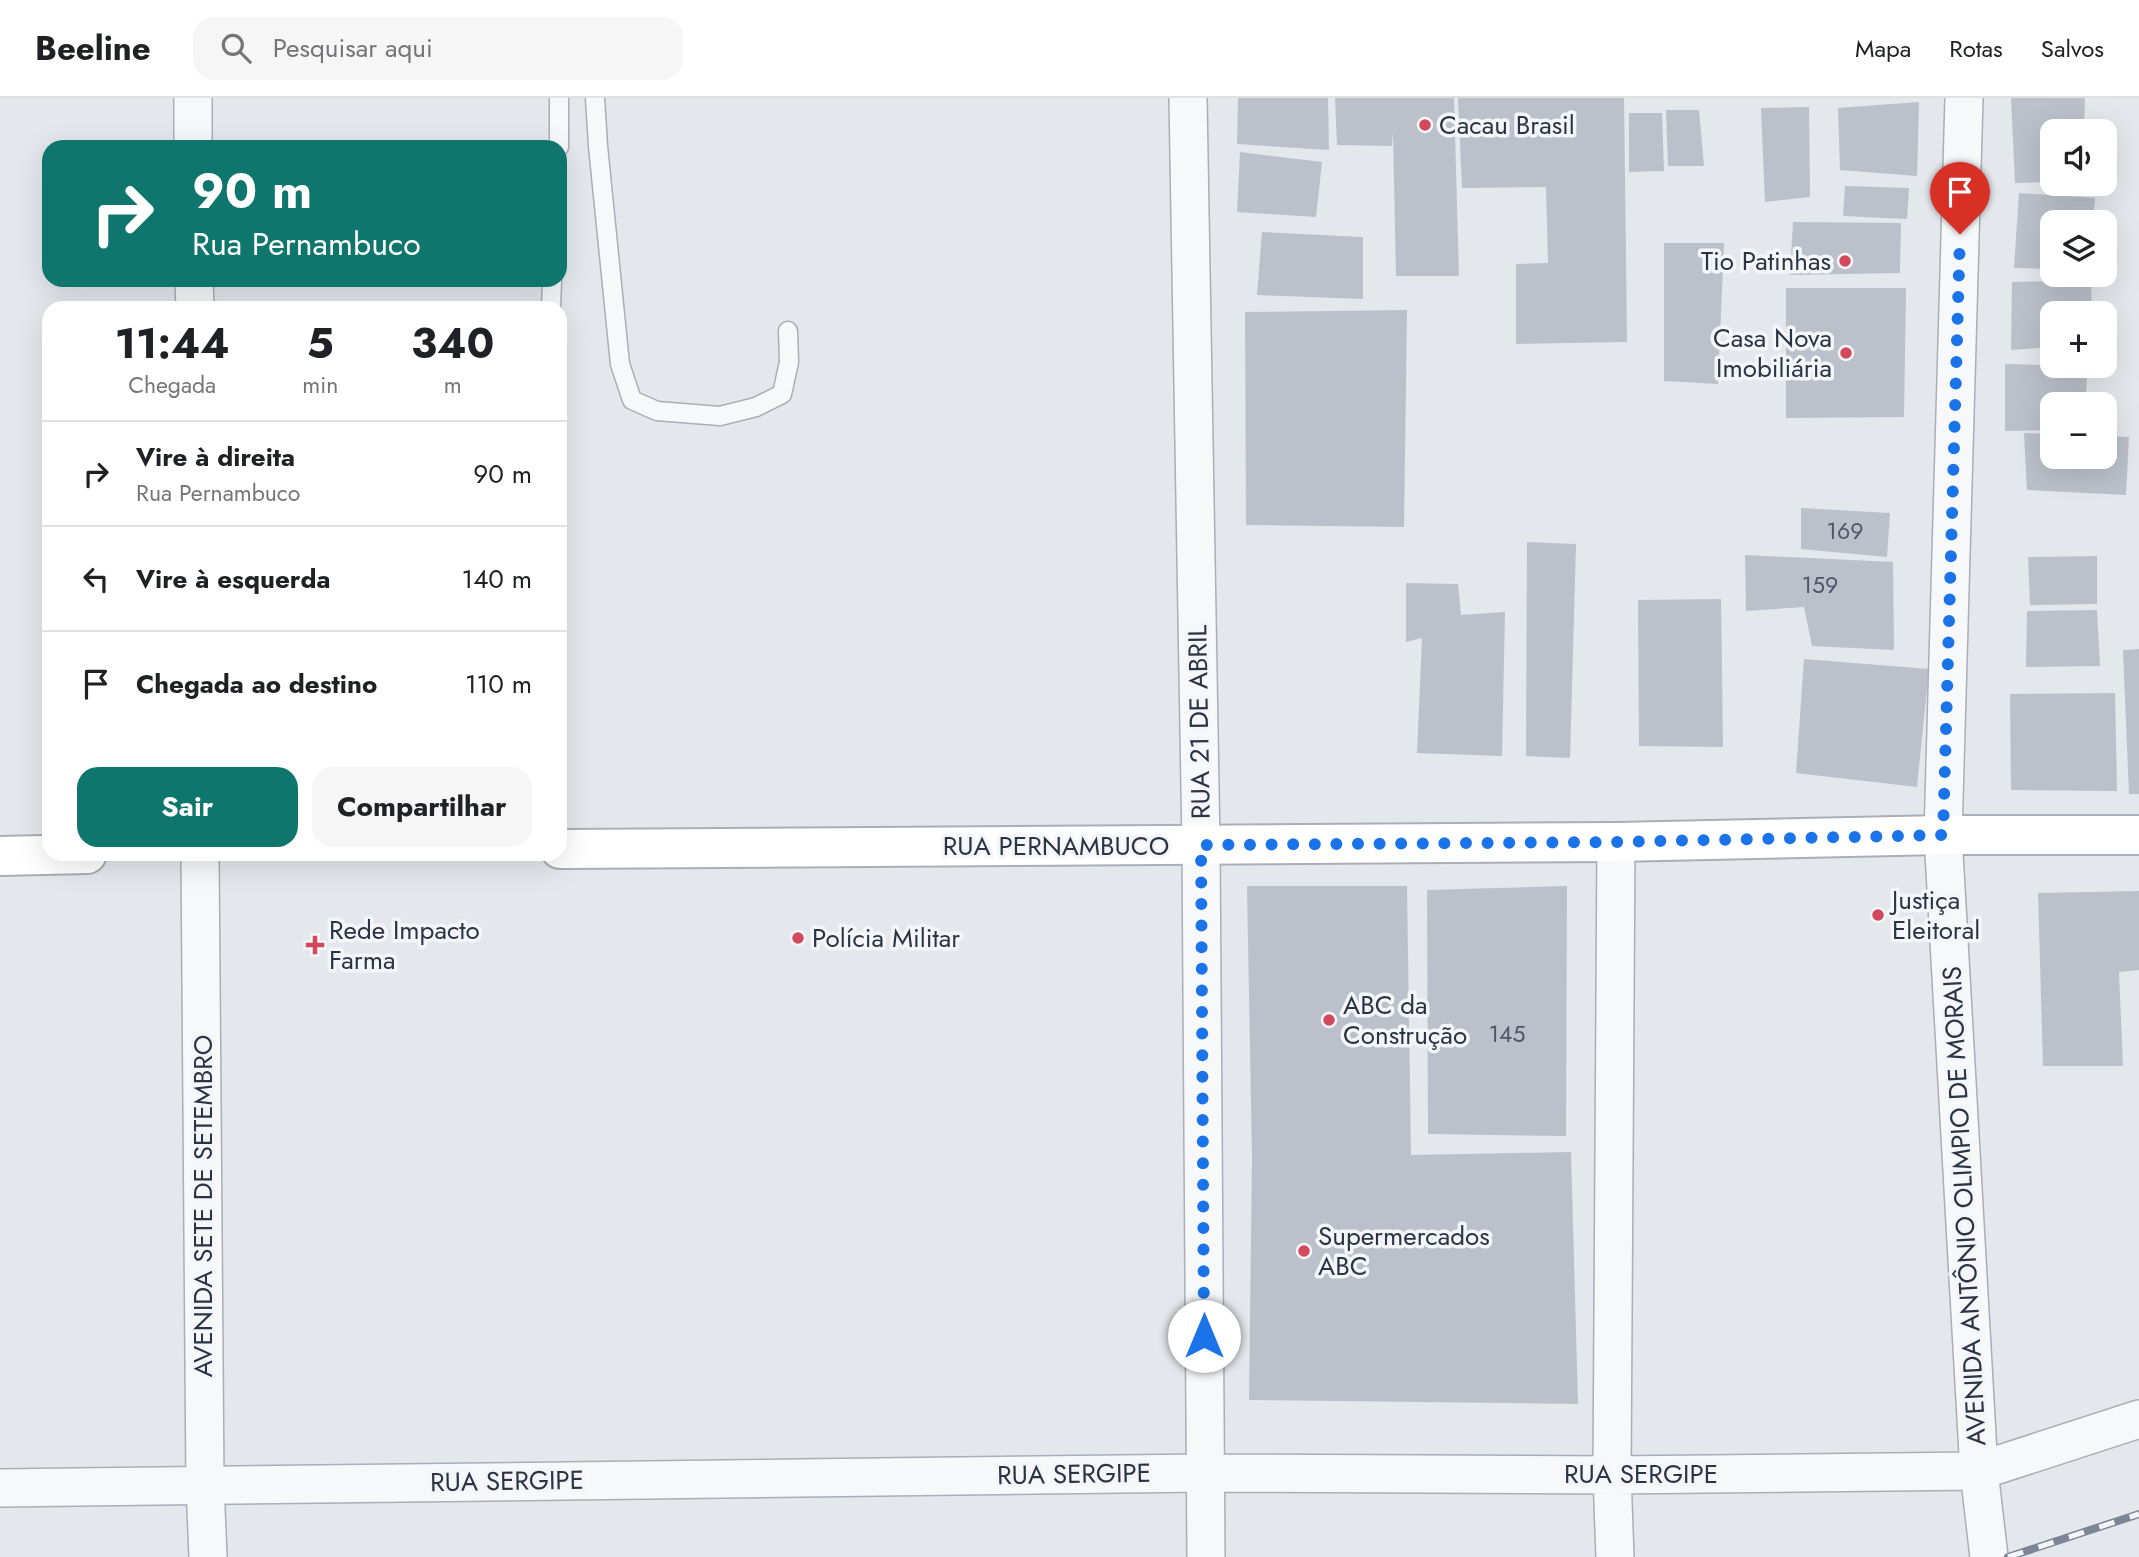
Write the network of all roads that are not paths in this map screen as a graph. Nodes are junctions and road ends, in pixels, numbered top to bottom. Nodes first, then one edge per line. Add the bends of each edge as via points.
1 (192, 98) edge
2 (559, 98) edge
3 (595, 98) edge
4 (1188, 98) edge
5 (1964, 98) edge
6 (193, 140) edge
7 (559, 140) edge
8 (788, 331) dead end
9 (1943, 835) junction
10 (2139, 835) edge
11 (1616, 842) junction
12 (1201, 845) junction
13 (567, 849) edge
14 (42, 855) edge
15 (0, 856) edge
16 (200, 861) edge
17 (2139, 1419) edge
18 (1979, 1471) junction
19 (1205, 1473) junction
20 (1612, 1475) junction
21 (205, 1484) junction
22 (0, 1488) edge
23 (208, 1557) edge
24 (1206, 1557) edge
25 (1615, 1557) edge
26 (1989, 1557) edge

1 - 6 street
2 - 7 lane
3 - 8 lane via 620,365 632,400 657,411 720,416 756,407 782,394 789,362
4 - 12 street, RUA 21 DE ABRIL
5 - 9 street, AVENIDA ANTÔNIO OLIMPIO DE MORAIS
9 - 10 main road, RUA PERNAMBUCO
9 - 11 main road, RUA PERNAMBUCO
9 - 18 street, AVENIDA ANTÔNIO OLIMPIO DE MORAIS
11 - 12 main road, RUA PERNAMBUCO
11 - 20 street
12 - 13 main road, RUA PERNAMBUCO
12 - 19 street, RUA 21 DE ABRIL
14 - 15 main road
16 - 21 street, AVENIDA SETE DE SETEMBRO
17 - 18 street, RUA SERGIPE
18 - 20 street, RUA SERGIPE
18 - 26 street, AVENIDA ANTÔNIO OLIMPIO DE MORAIS
19 - 20 street, RUA SERGIPE
19 - 21 street, RUA SERGIPE
19 - 24 street, RUA 21 DE ABRIL
20 - 25 street
21 - 22 street, RUA SERGIPE
21 - 23 street, AVENIDA SETE DE SETEMBRO

